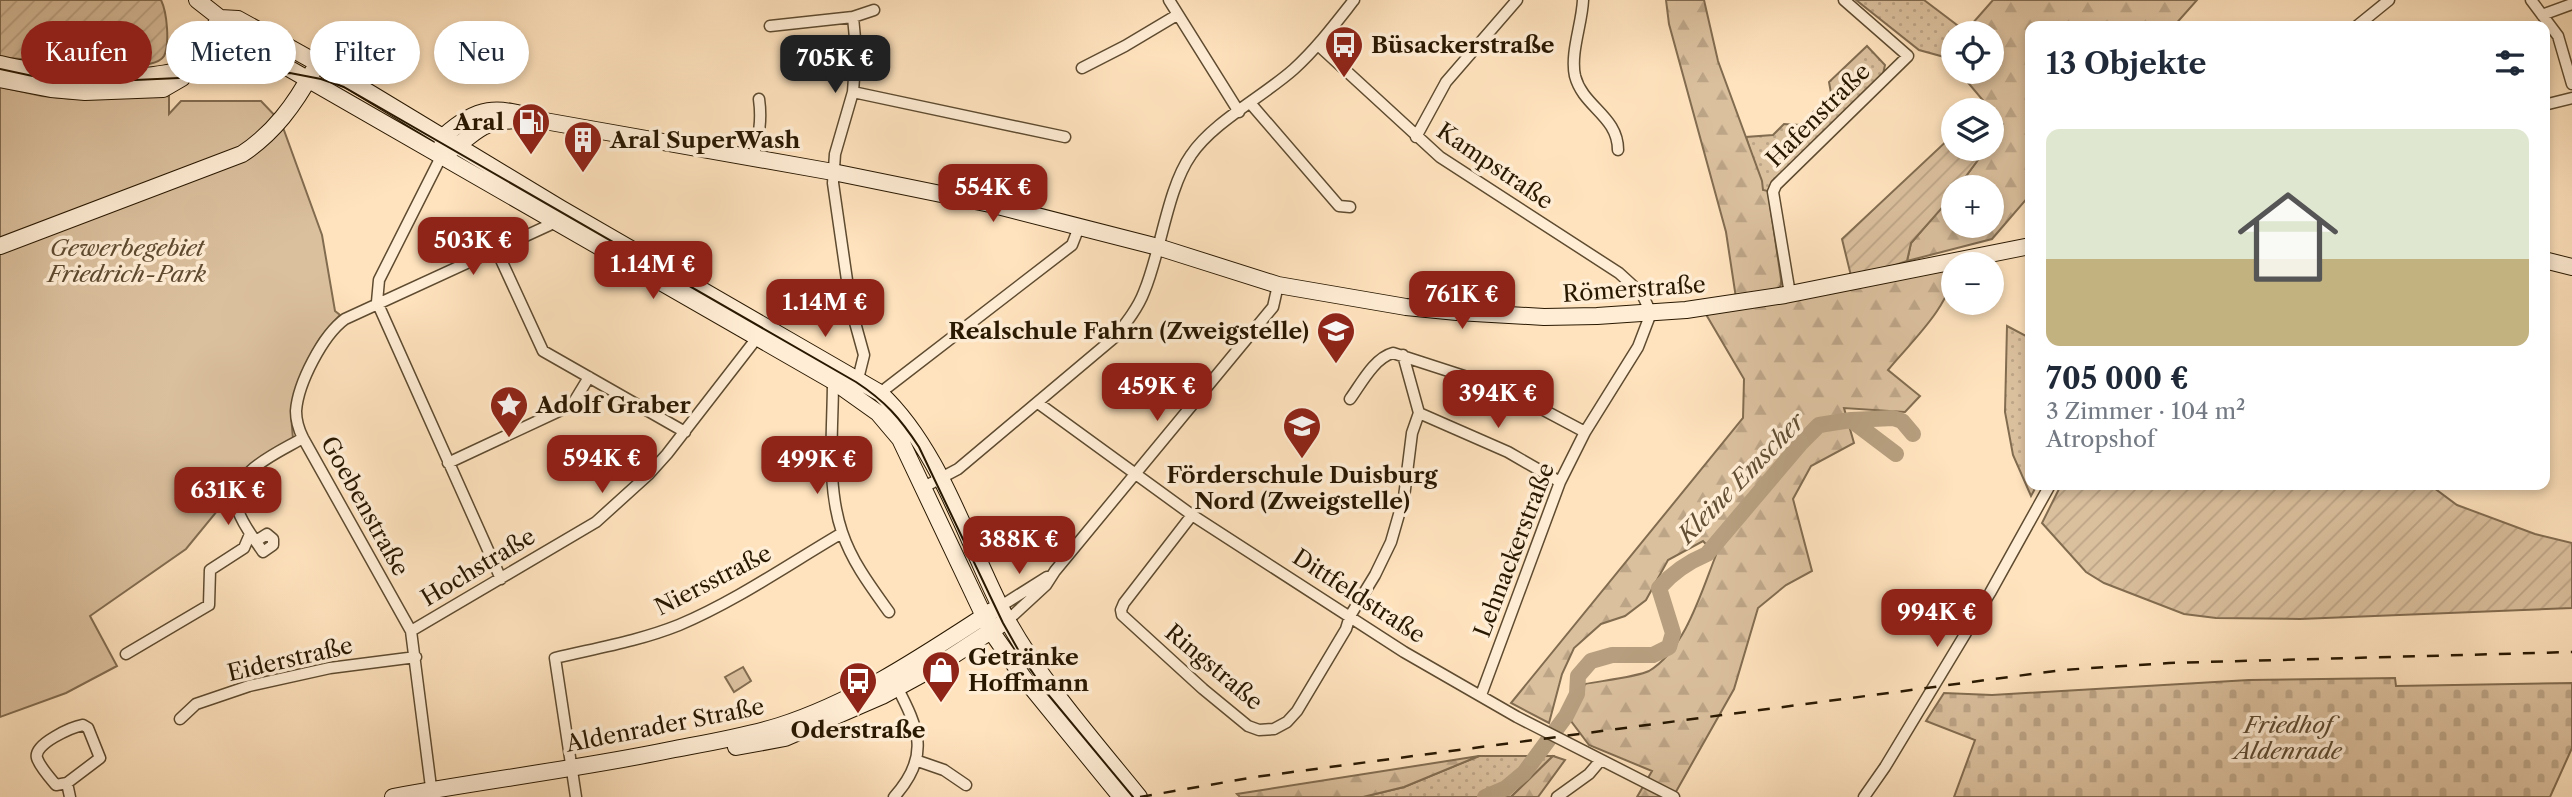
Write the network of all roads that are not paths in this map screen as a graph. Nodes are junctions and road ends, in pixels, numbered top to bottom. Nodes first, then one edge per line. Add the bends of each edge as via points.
1 (197, 0) edge
2 (1169, 0) edge
3 (1354, 0) edge
4 (1517, 0) edge
5 (1583, 0) edge
6 (1844, 0) edge
7 (2389, 0) edge
8 (2531, 0) edge
9 (2572, 4) edge
10 (874, 10) dead end
11 (1177, 15) junction
12 (2542, 15) junction
13 (853, 17) junction
14 (220, 18) junction
15 (218, 21) edge
16 (2363, 21) edge
17 (2547, 21) edge
18 (770, 26) dead end
19 (2550, 26) edge
20 (1318, 45) junction
21 (310, 59) edge
22 (0, 65) edge
23 (1082, 68) dead end
24 (166, 73) edge
25 (310, 77) edge
26 (0, 79) edge
27 (308, 80) junction
28 (174, 84) edge
29 (354, 84) edge
30 (2572, 84) edge
31 (852, 92) junction
32 (2572, 97) edge
33 (760, 99) dead end
34 (2550, 103) edge
35 (1251, 104) junction
36 (1240, 112) junction
37 (1065, 136) dead end
38 (1416, 137) junction
39 (450, 141) junction
40 (1618, 150) dead end
41 (442, 155) junction
42 (753, 157) junction
43 (834, 172) junction
44 (1350, 206) dead end
45 (556, 222) junction
46 (1079, 227) junction
47 (0, 246) edge
48 (1158, 247) junction
49 (2025, 247) edge
50 (496, 249) junction
51 (2550, 262) edge
52 (2572, 267) edge
53 (1278, 285) junction
54 (1790, 293) junction
55 (377, 302) junction
56 (1651, 313) junction
57 (761, 332) junction
58 (1403, 355) junction
59 (836, 375) junction
60 (589, 377) junction
61 (858, 379) junction
62 (880, 393) junction
63 (1350, 398) dead end
64 (1038, 403) junction
65 (1419, 413) junction
66 (685, 432) junction
67 (1585, 432) junction
68 (303, 439) junction
69 (448, 463) junction
70 (1136, 474) junction
71 (940, 479) junction
72 (1560, 482) junction
73 (924, 486) junction
74 (2047, 490) edge
75 (1192, 515) junction
76 (842, 533) junction
77 (501, 579) junction
78 (889, 612) dead end
79 (1004, 613) junction
80 (1350, 616) junction
81 (988, 623) junction
82 (411, 631) junction
83 (126, 654) dead end
84 (416, 657) junction
85 (895, 682) junction
86 (1481, 695) junction
87 (180, 719) dead end
88 (918, 761) junction
89 (1600, 761) junction
90 (571, 772) junction
91 (67, 783) junction
92 (966, 785) dead end
93 (432, 794) edge
94 (70, 797) edge
95 (393, 797) edge
96 (450, 797) edge
97 (576, 797) edge
98 (894, 797) edge
99 (1121, 797) edge
100 (1139, 797) edge
101 (1557, 797) edge
102 (1674, 797) edge
103 (1864, 797) edge

1 - 14 main road
2 - 11 street
3 - 20 street
4 - 38 street via 1446,82
5 - 40 street via 1575,75 1613,127
6 - 54 street, Hafenstraße via 1908,56 1776,185 1773,192
7 - 16 street
8 - 12 street
9 - 12 street
10 - 13 street
11 - 23 street
11 - 36 street
12 - 17 street
13 - 18 street
13 - 31 street
14 - 15 main road
14 - 21 main road via 238,19
14 - 27 main road via 229,34
19 - 30 street via 2558,36
20 - 35 street
20 - 38 street, Kampstraße
22 - 24 main road via 39,73 96,76
25 - 27 main road
26 - 28 main road via 85,92 151,91
27 - 41 main road
27 - 47 main road via 289,112 242,154
29 - 39 main road
31 - 37 street
31 - 43 street
32 - 34 street
33 - 42 street via 762,115
35 - 36 street
35 - 44 street via 1339,205
36 - 48 street via 1207,136 1190,156
38 - 56 street, Kampstraße via 1619,273 1642,294
39 - 41 main road, Römerstraße
39 - 42 main road, Römerstraße via 500,121 539,120
39 - 57 main road
41 - 45 main road
41 - 55 street via 379,280
42 - 43 main road, Römerstraße
43 - 46 main road, Römerstraße
43 - 61 street via 851,308 864,355
45 - 50 street, Goebenstraße
45 - 57 main road
46 - 48 main road, Römerstraße
46 - 62 street via 1072,245
48 - 53 main road, Römerstraße
48 - 64 street via 1132,315 1115,337
49 - 54 main road, Römerstraße
50 - 55 street, Goebenstraße
50 - 60 street via 543,351
51 - 52 main road
53 - 56 main road, Römerstraße via 1457,312 1544,317
53 - 70 street via 1273,307
54 - 56 main road, Römerstraße
55 - 68 street, Goebenstraße via 345,319 328,336 300,393 296,411
55 - 69 street
56 - 67 street, Lehnackerstraße via 1638,347
57 - 59 main road
57 - 66 street, Hochstraße
58 - 63 street via 1384,355
58 - 65 street
58 - 67 street via 1504,389
59 - 61 main road
59 - 73 main road via 890,426
59 - 76 street via 833,499
60 - 66 street
60 - 69 street via 572,405
61 - 62 main road
62 - 71 main road via 914,430
64 - 70 street, Dittfeldstraße
64 - 71 street
65 - 72 street via 1508,452
65 - 80 street via 1391,542
66 - 77 street, Hochstraße via 649,474 596,522
67 - 72 street, Lehnackerstraße
68 - 82 street, Goebenstraße
68 - 83 street, Goebenstraße via 245,475 239,485 236,506 253,537 210,570 209,605
69 - 77 street
70 - 75 street, Dittfeldstraße
70 - 79 street via 1055,571
71 - 73 street
71 - 79 main road
72 - 86 street, Lehnackerstraße
73 - 81 main road
74 - 103 street via 1990,593
75 - 80 street, Dittfeldstraße
75 - 80 street, Ringstraße via 1125,604 1122,615 1248,726 1274,729 1292,716
76 - 78 street via 856,565
76 - 90 street, Niersstraße via 720,606 679,624 555,658
77 - 82 street, Hochstraße
79 - 81 main road, Aldenrader Straße
79 - 100 main road via 1044,676
80 - 86 street, Dittfeldstraße
81 - 85 main road, Aldenrader Straße via 933,652
81 - 99 main road via 1023,677
82 - 84 street, Goebenstraße
84 - 87 street, Eiderstraße via 330,668 249,686 196,704
84 - 93 street, Goebenstraße
85 - 88 street via 915,727
85 - 90 main road, Aldenrader Straße via 779,726
86 - 89 street, Dittfeldstraße
88 - 92 street
88 - 98 street
89 - 101 street
89 - 102 street, Dittfeldstraße
90 - 93 main road, Aldenrader Straße
90 - 96 main road, Aldenrader Straße
90 - 97 street
91 - 91 street via 100,758 83,725 37,750 54,783
91 - 94 street
93 - 95 main road, Aldenrader Straße

